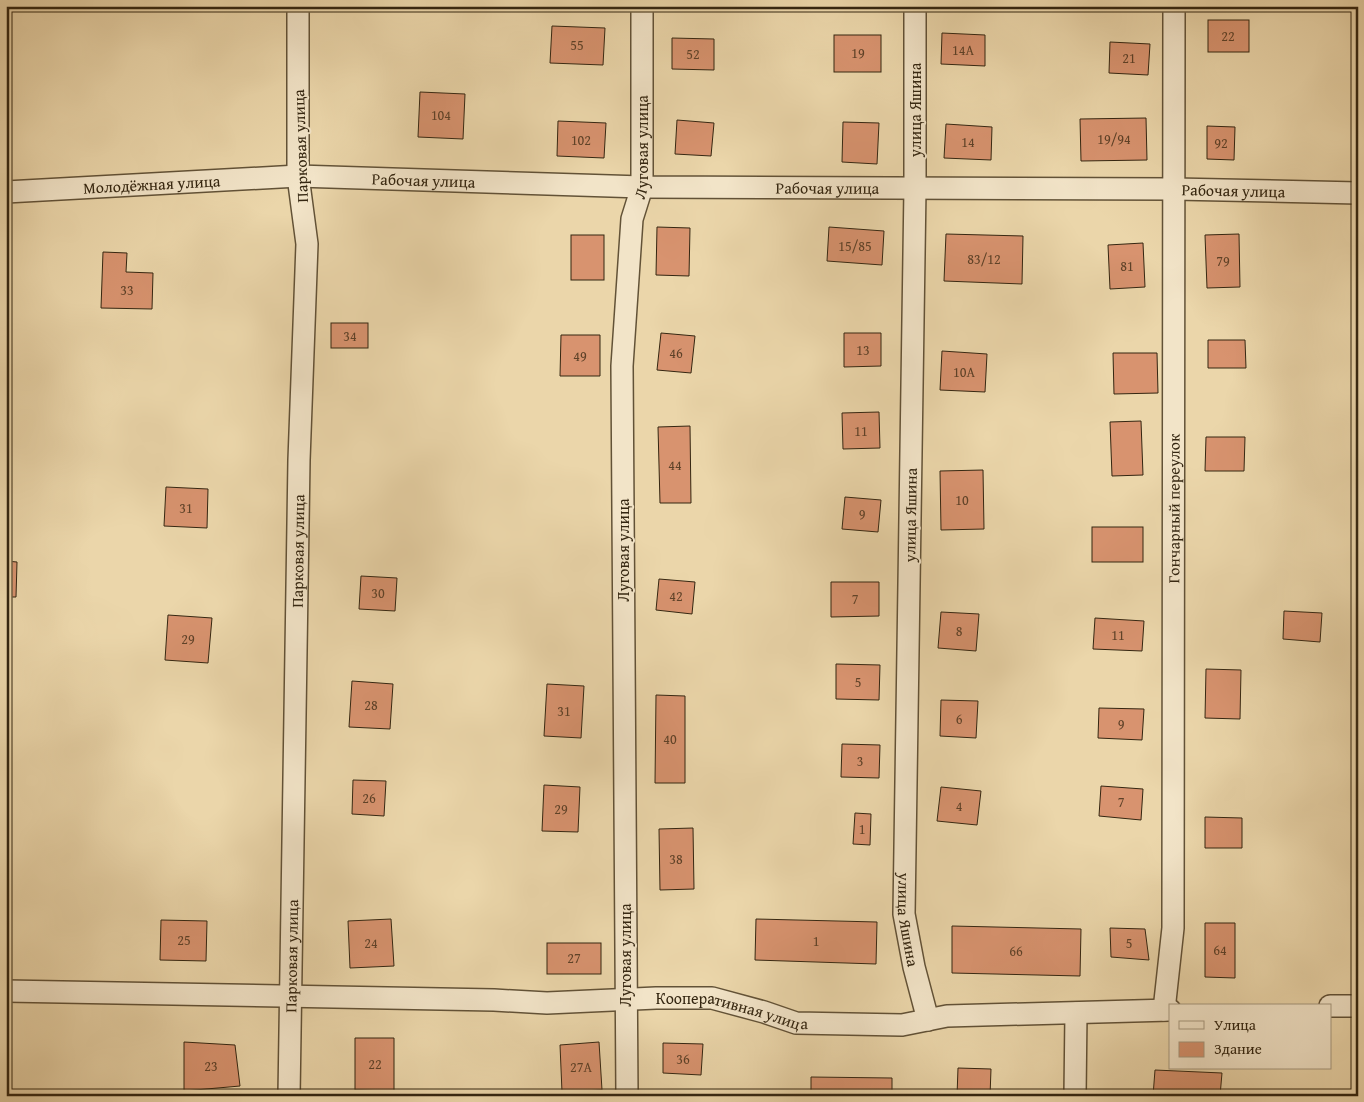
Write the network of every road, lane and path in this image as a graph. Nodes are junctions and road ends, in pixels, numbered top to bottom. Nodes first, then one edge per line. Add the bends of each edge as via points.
1 (298, 6) edge
2 (642, 6) edge
3 (915, 6) edge
4 (1174, 6) edge
5 (298, 176) junction
6 (642, 187) junction
7 (915, 188) junction
8 (1175, 189) junction
9 (6, 192) edge
10 (1358, 193) edge
11 (6, 991) edge
12 (291, 998) junction
13 (626, 1000) junction
14 (1332, 1006) edge
15 (1358, 1006) edge
16 (1167, 1010) edge
17 (1076, 1013) junction
18 (928, 1020) junction
19 (289, 1096) edge
20 (627, 1096) edge
21 (1075, 1096) edge

1 - 5 street, Парковая улица
2 - 6 street, Луговая улица
3 - 7 street, улица Яшина
4 - 8 street, Гончарный переулок
5 - 6 street, Рабочая улица
5 - 9 street, Молодёжная улица
5 - 12 street, Парковая улица via 307,244 299,460
6 - 7 street, Рабочая улица
6 - 13 street, Луговая улица via 632,219 622,366
7 - 8 street, Рабочая улица
7 - 18 street, улица Яшина via 904,914
8 - 10 street, Рабочая улица
8 - 16 street, Гончарный переулок via 1173,928
11 - 12 street, Кооперативная улица
12 - 13 street, Кооперативная улица via 546,1003
12 - 19 street, Парковая улица
13 - 18 street, Кооперативная улица via 712,998 796,1023 902,1025
13 - 20 street, Луговая улица
14 - 15 street
16 - 17 street, Кооперативная улица
17 - 18 street, Кооперативная улица via 947,1016
17 - 21 street

